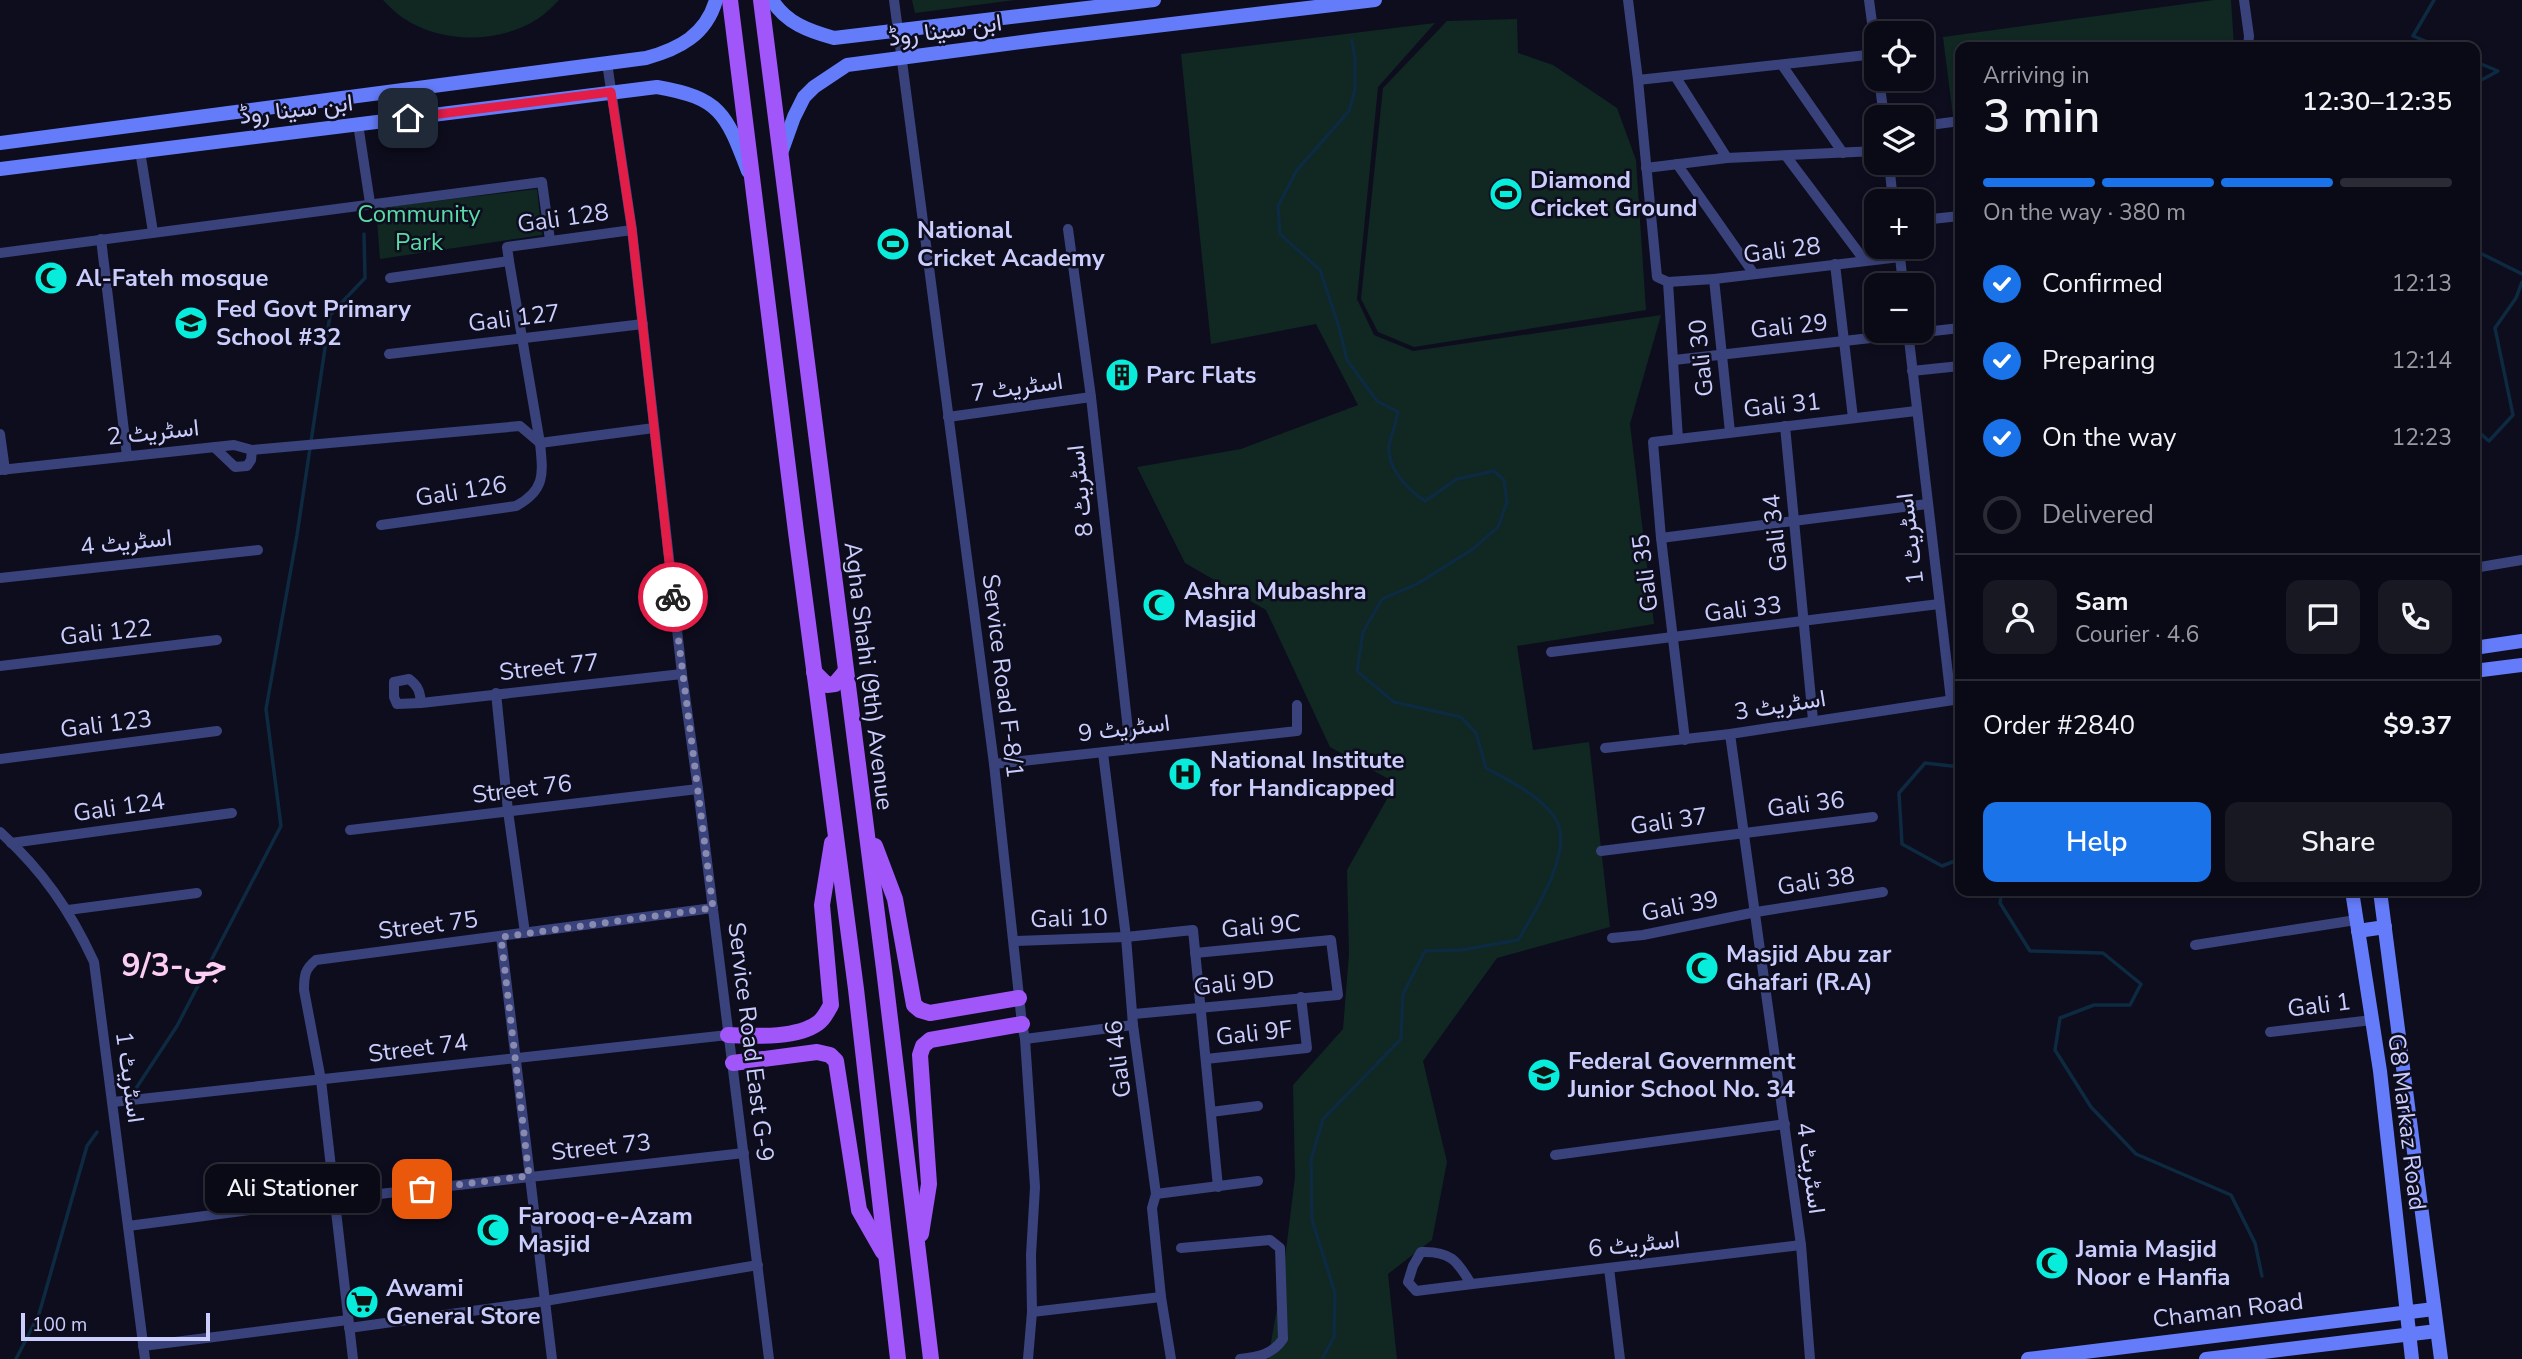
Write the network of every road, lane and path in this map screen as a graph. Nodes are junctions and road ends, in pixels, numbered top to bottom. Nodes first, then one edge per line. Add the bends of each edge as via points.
1 (716, 0) edge
2 (730, 0) edge
3 (761, 0) edge
4 (772, 0) edge
5 (894, 0) edge
6 (1154, 0) edge
7 (1375, 0) edge
8 (1629, 0) edge
9 (1869, 0) edge
10 (2244, 0) edge
11 (1872, 21) edge
12 (898, 31) junction
13 (2248, 42) edge
14 (1864, 55) edge
15 (902, 59) junction
16 (607, 63) junction
17 (1782, 65) junction
18 (1675, 76) junction
19 (1638, 80) junction
20 (611, 92) junction
21 (1955, 122) edge
22 (358, 124) junction
23 (1934, 124) edge
24 (0, 143) edge
25 (140, 151) junction
26 (1864, 152) edge
27 (1843, 153) junction
28 (780, 156) junction
29 (1786, 156) junction
30 (1727, 159) junction
31 (1677, 164) junction
32 (1646, 168) junction
33 (0, 169) edge
34 (753, 185) junction
35 (370, 203) junction
36 (1955, 217) edge
37 (1934, 219) edge
38 (1068, 229) dead end
39 (632, 230) junction
40 (153, 232) junction
41 (101, 239) junction
42 (550, 240) junction
43 (0, 253) edge
44 (1873, 259) edge
45 (509, 261) junction
46 (1865, 261) junction
47 (1835, 264) junction
48 (1754, 274) junction
49 (390, 278) dead end
50 (1714, 279) junction
51 (1668, 282) junction
52 (643, 324) junction
53 (1955, 328) edge
54 (1934, 330) edge
55 (1864, 338) edge
56 (523, 339) junction
57 (1844, 341) junction
58 (1909, 343) edge
59 (389, 354) dead end
60 (1721, 355) junction
61 (1674, 360) junction
62 (1955, 367) edge
63 (1912, 371) junction
64 (1091, 397) junction
65 (1916, 411) junction
66 (948, 417) junction
67 (1853, 418) junction
68 (1785, 426) junction
69 (654, 428) junction
70 (1730, 432) junction
71 (0, 434) edge
72 (1678, 439) junction
73 (1653, 442) joint
74 (540, 443) junction
75 (214, 447) dead end
76 (252, 450) junction
77 (127, 456) junction
78 (2, 470) edge
79 (1927, 504) junction
80 (1795, 522) junction
81 (381, 525) dead end
82 (1661, 538) junction
83 (258, 550) dead end
84 (2522, 560) edge
85 (2480, 567) edge
86 (0, 578) edge
87 (1939, 604) junction
88 (1805, 622) junction
89 (1674, 639) junction
90 (217, 640) dead end
91 (2522, 641) edge
92 (2480, 647) edge
93 (1955, 650) edge
94 (1946, 651) junction
95 (1551, 652) dead end
96 (2522, 665) edge
97 (0, 666) edge
98 (2480, 670) edge
99 (846, 671) junction
100 (814, 672) junction
101 (682, 674) junction
102 (496, 693) junction
103 (1955, 695) edge
104 (1955, 700) edge
105 (421, 703) dead end
106 (1297, 705) dead end
107 (1813, 720) junction
108 (217, 731) dead end
109 (1730, 734) junction
110 (1685, 740) junction
111 (1130, 748) junction
112 (1605, 748) dead end
113 (1103, 753) junction
114 (0, 759) edge
115 (994, 764) junction
116 (698, 789) junction
117 (508, 811) junction
118 (232, 813) dead end
119 (864, 817) junction
120 (1873, 817) dead end
121 (835, 823) junction
122 (350, 830) dead end
123 (0, 832) edge
124 (1743, 833) junction
125 (11, 843) junction
126 (1601, 851) dead end
127 (1884, 892) dead end
128 (197, 893) dead end
129 (2353, 896) edge
130 (2381, 896) edge
131 (713, 908) junction
132 (68, 910) junction
133 (1756, 912) junction
134 (2357, 925) junction
135 (2385, 927) junction
136 (525, 933) junction
137 (501, 937) junction
138 (1126, 937) junction
139 (1612, 938) dead end
140 (1014, 941) junction
141 (2195, 945) dead end
142 (1195, 953) junction
143 (1338, 995) joint
144 (1301, 997) junction
145 (1019, 998) junction
146 (1201, 1009) junction
147 (1134, 1019) junction
148 (2372, 1020) junction
149 (1024, 1032) junction
150 (2270, 1032) dead end
151 (728, 1035) junction
152 (514, 1058) junction
153 (1206, 1059) junction
154 (733, 1063) junction
155 (321, 1080) junction
156 (113, 1102) junction
157 (1258, 1106) dead end
158 (2409, 1110) junction
159 (1211, 1112) junction
160 (2384, 1112) junction
161 (1785, 1125) junction
162 (744, 1153) junction
163 (1555, 1155) dead end
164 (529, 1176) junction
165 (1258, 1181) dead end
166 (1218, 1187) junction
167 (1156, 1194) junction
168 (335, 1199) junction
169 (128, 1226) junction
170 (1801, 1245) junction
171 (1181, 1248) dead end
172 (919, 1254) junction
173 (886, 1257) junction
174 (758, 1265) junction
175 (1609, 1268) junction
176 (1471, 1284) junction
177 (1161, 1297) junction
178 (545, 1301) junction
179 (2434, 1309) junction
180 (1032, 1312) junction
181 (2407, 1312) junction
182 (349, 1324) junction
183 (2437, 1331) junction
184 (2409, 1334) junction
185 (144, 1346) junction
186 (145, 1359) edge
187 (353, 1359) edge
188 (552, 1359) edge
189 (769, 1359) edge
190 (898, 1359) edge
191 (931, 1359) edge
192 (1028, 1359) edge
193 (1171, 1359) edge
194 (1240, 1359) edge
195 (1620, 1359) edge
196 (1810, 1359) edge
197 (2028, 1359) edge
198 (2206, 1359) edge
199 (2412, 1359) edge
200 (2441, 1359) edge

1 - 16 main road, ابن سینا روڈ via 711,16 672,51
2 - 34 main road
3 - 28 main road, Agha Shahi (9th) Avenue
4 - 12 main road, ابن سینا روڈ via 794,23 834,38
5 - 12 street, Service Road F-8/1
6 - 12 main road, ابن سینا روڈ
7 - 15 main road, ابن سینا روڈ
8 - 19 street
9 - 11 street
10 - 13 street
12 - 15 street, Service Road F-8/1
14 - 17 street
15 - 28 main road, ابن سینا روڈ via 847,65 814,87 794,117
15 - 66 street, Service Road F-8/1
16 - 20 street, Service Road East G-9
16 - 24 main road, ابن سینا روڈ
17 - 18 street
17 - 27 street
18 - 19 street
18 - 30 street
19 - 32 street
20 - 22 main road, ابن سینا روڈ
20 - 34 main road, ابن سینا روڈ via 657,87 689,93 717,108 733,132
20 - 39 street, Service Road East G-9
21 - 23 street
22 - 25 main road, ابن سینا روڈ
22 - 35 street
25 - 33 main road, ابن سینا روڈ
25 - 40 street
26 - 27 street
27 - 29 street
28 - 99 main road, Agha Shahi (9th) Avenue
29 - 30 street
29 - 46 street
30 - 31 street
31 - 32 street
31 - 48 street
32 - 51 street via 1657,277
34 - 100 main road
35 - 40 street
35 - 42 street via 542,182
36 - 37 street
38 - 64 street, اسٹریٹ 8
39 - 42 street, Gali 128
39 - 52 street, Service Road East G-9
40 - 41 street
41 - 43 street
41 - 77 street
42 - 45 street, Gali 128 via 507,247
44 - 46 street, Gali 28
45 - 49 street, Gali 128
45 - 56 street, Gali 126
46 - 47 street, Gali 28
47 - 48 street, Gali 28
47 - 57 street
48 - 50 street, Gali 28
50 - 51 street, Gali 28
50 - 60 street, Gali 30
51 - 61 street
52 - 56 street, Gali 127
52 - 69 street, Service Road East G-9
53 - 54 street, Gali 29
55 - 57 street, Gali 29
56 - 59 street, Gali 127
56 - 74 street, Gali 126
57 - 60 street, Gali 29
57 - 67 street
58 - 63 street, اسٹریٹ 1
60 - 61 street, Gali 29
60 - 70 street, Gali 30
61 - 72 street
62 - 63 street
63 - 65 street, اسٹریٹ 1
64 - 66 street, اسٹریٹ 7
64 - 111 street, اسٹریٹ 8
65 - 67 street, Gali 31
65 - 79 street, اسٹریٹ 1
66 - 115 street, Service Road F-8/1
67 - 68 street, Gali 31
68 - 70 street, Gali 31
68 - 80 street, Gali 34
69 - 74 street
69 - 101 street, Service Road East G-9
70 - 72 street, Gali 31
71 - 78 street
72 - 73 street, Gali 31
73 - 82 street, Gali 35
74 - 76 street via 520,426
74 - 81 street, Gali 126 via 543,474 538,488 516,506
75 - 76 street, اسٹریٹ 2 via 235,467 247,466
76 - 77 street, اسٹریٹ 2 via 234,444
77 - 78 street, اسٹریٹ 2
79 - 80 street
79 - 87 street, اسٹریٹ 1
80 - 82 street
80 - 88 street, Gali 34
82 - 89 street, Gali 35
83 - 86 street, اسٹریٹ 4
84 - 85 street
87 - 88 street, Gali 33
87 - 94 street, اسٹریٹ 1
88 - 89 street, Gali 33
88 - 107 street, Gali 34
89 - 95 street, Gali 33
89 - 110 street, Gali 35
90 - 97 street, Gali 122
91 - 92 main road
93 - 94 street
94 - 103 street, اسٹریٹ 1
96 - 98 main road
99 - 100 main road via 835,684 827,685
99 - 119 main road, Agha Shahi (9th) Avenue
100 - 121 main road
101 - 102 street, Street 77
101 - 116 street, Service Road East G-9
102 - 105 street, Street 77
102 - 117 street
104 - 107 street, اسٹریٹ 3
106 - 111 street, اسٹریٹ 9 via 1297,731
107 - 109 street, اسٹریٹ 3
108 - 114 street, Gali 123
109 - 110 street, اسٹریٹ 3
109 - 124 street, اسٹریٹ 4
110 - 112 street, اسٹریٹ 3
111 - 113 street, اسٹریٹ 9
113 - 115 street, اسٹریٹ 9
113 - 138 street, Gali 46
115 - 140 street, Service Road F-8/1
116 - 117 street, Street 76
116 - 131 street, Service Road East G-9
117 - 122 street, Street 76
117 - 136 street
118 - 125 street, Gali 124
119 - 145 main road via 895,899 914,1004 930,1013
119 - 172 main road, Agha Shahi (9th) Avenue
120 - 124 street, Gali 36
121 - 151 main road via 822,905 831,1005 817,1024 796,1032
121 - 173 main road
123 - 125 street, اسٹریٹ 1
124 - 126 street, Gali 37
124 - 133 street, اسٹریٹ 4
125 - 132 street, اسٹریٹ 1
127 - 133 street, Gali 38
128 - 132 street
129 - 134 main road, G8 Markaz Road
130 - 135 main road, G8 Markaz Road
131 - 136 street, Street 75
131 - 151 street, Service Road East G-9
132 - 156 street, اسٹریٹ 1 via 94,962
133 - 139 street, Gali 39
133 - 161 street, اسٹریٹ 4
134 - 135 main road
134 - 141 street
134 - 148 main road, G8 Markaz Road
135 - 158 main road, G8 Markaz Road
136 - 137 street, Street 75
137 - 152 street
137 - 155 street, Street 75 via 316,960 304,975
138 - 140 street, Gali 10
138 - 142 street, Gali 10 via 1192,930
138 - 147 street, Gali 46
140 - 145 street, Service Road F-8/1
142 - 143 street, Gali 9C via 1331,940
142 - 146 street
143 - 144 street, Gali 9D
144 - 146 street, Gali 9D
144 - 153 street, Gali 9F via 1307,1048
145 - 149 street, Service Road F-8/1
146 - 147 street, Gali 9D
146 - 153 street
147 - 149 street, Gali 9D
147 - 167 street, Gali 46
148 - 150 street, Gali 1
148 - 160 main road, G8 Markaz Road
149 - 172 main road via 930,1040 923,1046 929,1184
149 - 180 street, Service Road F-8/1 via 1035,1187
151 - 152 street, Street 74
151 - 154 street, Service Road East G-9
152 - 155 street, Street 74
152 - 164 street
153 - 159 street
154 - 162 street, Service Road East G-9
154 - 173 main road via 817,1052 836,1061 859,1210
155 - 156 street, Street 74
155 - 168 street, Street 75
156 - 169 street, اسٹریٹ 1
157 - 159 street
158 - 160 main road
158 - 179 main road, G8 Markaz Road
159 - 166 street
160 - 181 main road, G8 Markaz Road
161 - 163 street
161 - 170 street, اسٹریٹ 4
162 - 164 street, Street 73
162 - 174 street, Service Road East G-9
164 - 168 street, Street 73
164 - 178 street
165 - 166 street
166 - 167 street
167 - 177 street, Gali 46 via 1152,1208
168 - 169 street, Street 73
168 - 182 street, Street 75
169 - 185 street, اسٹریٹ 1
170 - 175 street, اسٹریٹ 6
170 - 196 street, اسٹریٹ 4
171 - 194 street via 1270,1240 1279,1248 1283,1339 1276,1350
172 - 191 main road, Agha Shahi (9th) Avenue
173 - 190 main road
174 - 178 street
174 - 189 street, Service Road East G-9
175 - 176 street, اسٹریٹ 6
175 - 195 street
176 - 176 street, اسٹریٹ 6 via 1454,1259 1438,1251 1421,1252 1408,1282 1416,1291
177 - 180 street
177 - 193 street, Gali 46
178 - 182 street
178 - 188 street
179 - 181 main road, Chaman Road
179 - 183 main road, G8 Markaz Road
180 - 192 street, Service Road F-8/1
181 - 184 main road, G8 Markaz Road
181 - 197 main road, Chaman Road
182 - 185 street
182 - 187 street, Street 75
183 - 184 main road, Chaman Road
183 - 200 main road, G8 Markaz Road
184 - 198 main road, Chaman Road
184 - 199 main road, G8 Markaz Road
185 - 186 street, اسٹریٹ 1

